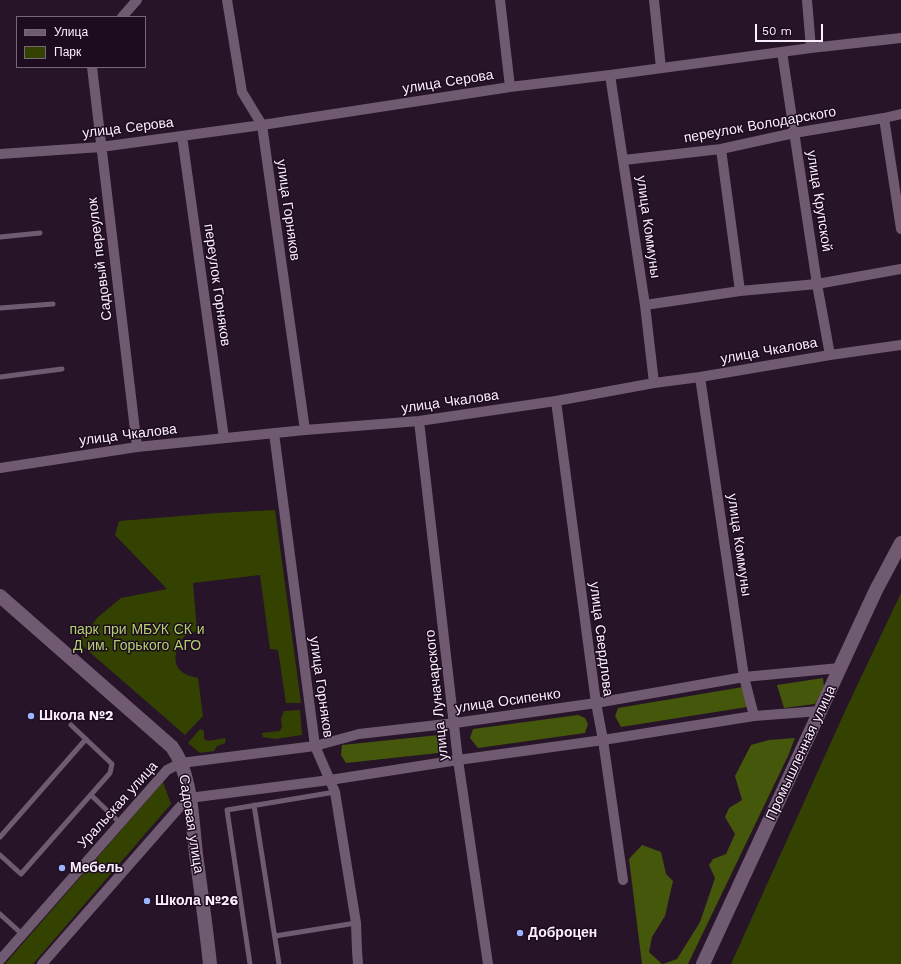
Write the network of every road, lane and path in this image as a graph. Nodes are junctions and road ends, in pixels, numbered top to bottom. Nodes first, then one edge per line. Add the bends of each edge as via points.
1 (137, 0) edge
2 (227, 0) edge
3 (500, 0) edge
4 (654, 0) edge
5 (807, 0) edge
6 (123, 16) edge
7 (901, 38) edge
8 (811, 48) junction
9 (782, 52) junction
10 (92, 68) edge
11 (661, 68) junction
12 (610, 75) junction
13 (510, 87) junction
14 (901, 114) edge
15 (884, 118) junction
16 (262, 125) junction
17 (794, 132) junction
18 (182, 136) junction
19 (101, 147) junction
20 (721, 149) junction
21 (0, 154) edge
22 (624, 160) junction
23 (901, 228) edge
24 (40, 234) dead end
25 (0, 237) edge
26 (901, 269) edge
27 (817, 284) junction
28 (740, 291) junction
29 (53, 304) dead end
30 (645, 305) junction
31 (0, 308) edge
32 (901, 345) edge
33 (830, 355) junction
34 (62, 368) dead end
35 (0, 377) edge
36 (700, 377) junction
37 (654, 383) junction
38 (556, 401) junction
39 (419, 422) junction
40 (306, 430) junction
41 (274, 434) junction
42 (224, 438) junction
43 (137, 447) junction
44 (0, 468) edge
45 (901, 543) edge
46 (0, 596) edge
47 (840, 668) junction
48 (744, 677) junction
49 (596, 703) junction
50 (820, 711) junction
51 (754, 716) junction
52 (455, 723) junction
53 (71, 725) dead end
54 (86, 739) junction
55 (603, 740) junction
56 (315, 746) junction
57 (458, 760) junction
58 (181, 763) junction
59 (330, 780) junction
60 (335, 792) junction
61 (91, 795) junction
62 (189, 798) junction
63 (254, 805) junction
64 (120, 823) junction
65 (0, 837) edge
66 (0, 855) edge
67 (623, 880) dead end
68 (0, 914) edge
69 (356, 923) junction
70 (22, 934) junction
71 (275, 936) junction
72 (0, 960) edge
73 (42, 964) edge
74 (210, 964) edge
75 (250, 964) edge
76 (279, 964) edge
77 (358, 964) edge
78 (488, 964) edge
79 (704, 964) edge

1 - 6 street
2 - 16 street, улица Горняков via 242,92
3 - 13 street
4 - 11 street
5 - 8 street
7 - 8 street, улица Серова
8 - 9 street, улица Серова
9 - 11 street, улица Серова
9 - 17 street, улица Крупской
10 - 19 street, Садовый переулок
11 - 12 street, улица Серова
12 - 13 street, улица Серова
12 - 22 street, улица Коммуны
13 - 16 street, улица Серова
14 - 15 street, переулок Володарского
15 - 17 street, переулок Володарского
15 - 23 street
16 - 18 street, улица Серова
16 - 40 street, улица Горняков
17 - 20 street, переулок Володарского
17 - 27 street, улица Крупской
18 - 19 street, улица Серова
18 - 42 street, переулок Горняков
19 - 21 street, улица Серова
19 - 43 street, Садовый переулок
20 - 22 street, переулок Володарского
20 - 28 street
22 - 30 street, улица Коммуны
24 - 25 lane
26 - 27 street
27 - 28 street
27 - 33 street, улица Крупской
28 - 30 street
29 - 31 lane
30 - 37 street, улица Коммуны
32 - 33 street, улица Чкалова
33 - 36 street, улица Чкалова
34 - 35 lane
36 - 37 street, улица Чкалова
36 - 48 street, улица Коммуны
37 - 38 street, улица Чкалова
38 - 39 street, улица Чкалова
38 - 49 street, улица Свердлова
39 - 40 street, улица Чкалова
39 - 52 street, улица Луначарского
40 - 41 street, улица Чкалова
41 - 42 street, улица Чкалова
41 - 56 street, улица Горняков
42 - 43 street, улица Чкалова
43 - 44 street, улица Чкалова
45 - 47 main road, Промышленная улица
46 - 58 main road, Садовая улица via 172,748
47 - 48 street, улица Осипенко
47 - 50 main road, Промышленная улица
48 - 49 street, улица Осипенко
48 - 51 street, улица Коммуны
49 - 52 street, улица Осипенко
49 - 55 street, улица Свердлова
50 - 51 street
50 - 79 main road, Промышленная улица
51 - 55 street
52 - 56 street, улица Осипенко via 358,734
52 - 57 street, улица Луначарского
53 - 54 lane
54 - 61 lane via 112,764 110,773
54 - 65 lane
55 - 57 street
55 - 67 street, улица Свердлова
56 - 58 street, улица Осипенко
56 - 59 street, улица Горняков
57 - 59 street
57 - 78 street, улица Луначарского
58 - 62 main road, Садовая улица
58 - 64 street, Уральская улица via 167,770
59 - 60 street, улица Горняков
59 - 62 street
60 - 63 lane
60 - 69 street, улица Горняков
61 - 64 lane
61 - 66 lane via 21,874
62 - 73 street
62 - 74 main road, Садовая улица
63 - 71 lane
63 - 75 lane via 227,810
64 - 70 street, Уральская улица
68 - 70 lane
69 - 71 lane
69 - 77 street, улица Горняков
70 - 72 street, Уральская улица
71 - 76 lane

